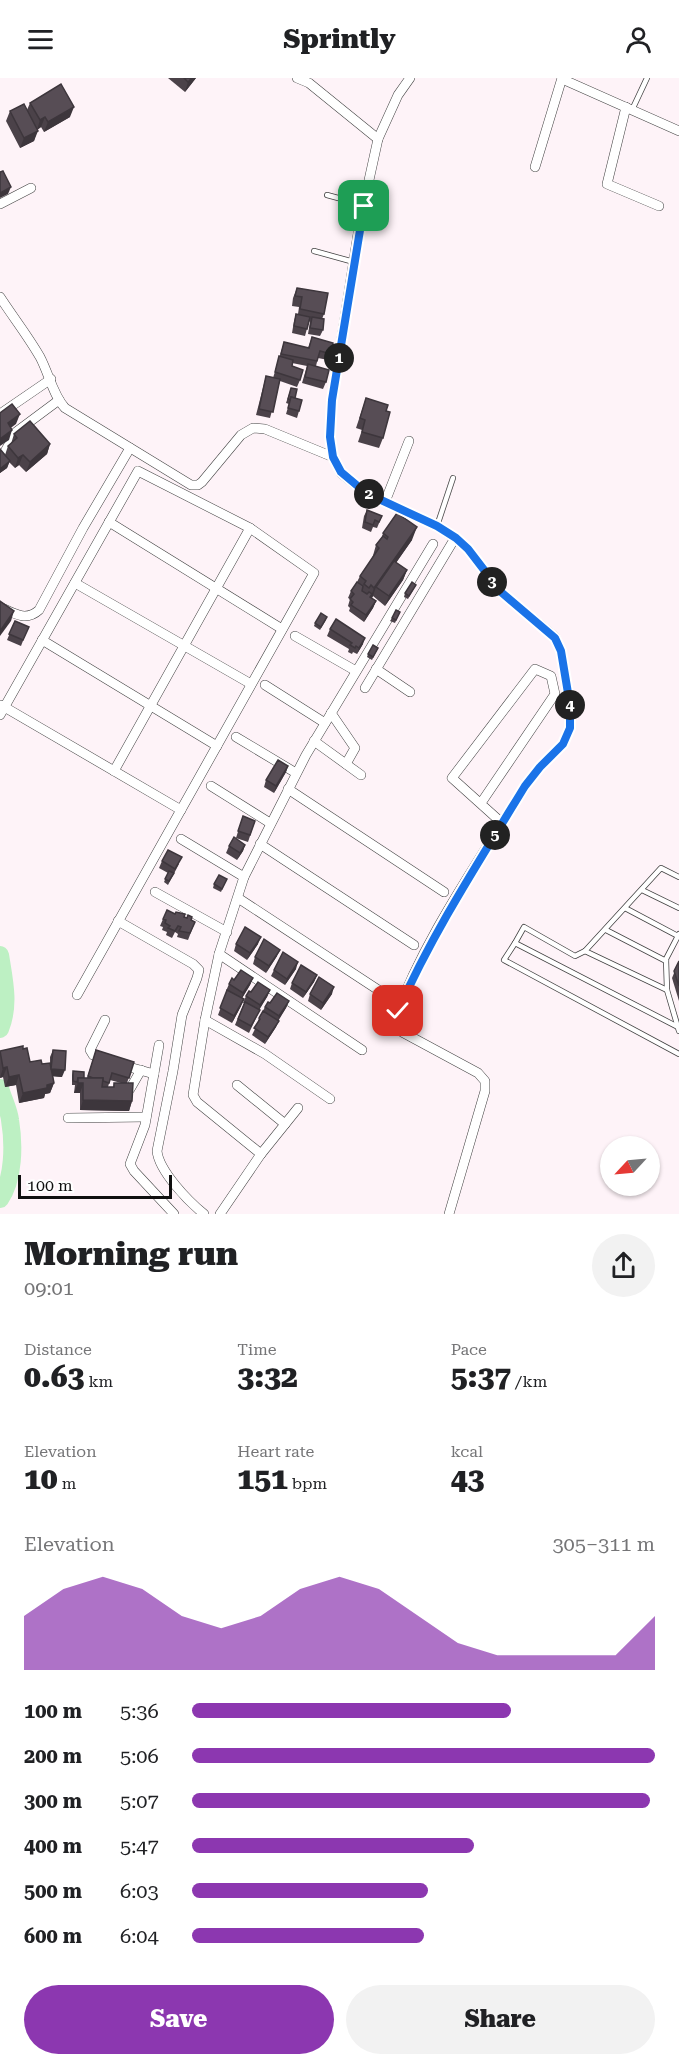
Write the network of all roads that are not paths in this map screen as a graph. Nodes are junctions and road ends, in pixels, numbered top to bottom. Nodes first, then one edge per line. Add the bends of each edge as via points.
1 (297, 78) edge
2 (410, 78) edge
3 (562, 78) edge
4 (647, 78) edge
5 (629, 109) junction
6 (679, 131) edge
7 (378, 139) junction
8 (535, 167) dead end
9 (32, 188) dead end
10 (327, 195) dead end
11 (0, 204) edge
12 (364, 206) junction
13 (659, 206) dead end
14 (314, 251) dead end
15 (354, 262) junction
16 (0, 297) edge
17 (51, 379) junction
18 (59, 400) junction
19 (2, 411) edge
20 (409, 441) dead end
21 (130, 448) junction
22 (2, 457) edge
23 (333, 457) junction
24 (453, 478) dead end
25 (385, 502) junction
26 (109, 522) junction
27 (437, 526) junction
28 (250, 528) junction
29 (456, 538) junction
30 (432, 544) dead end
31 (75, 582) junction
32 (216, 588) junction
33 (0, 607) edge
34 (282, 629) junction
35 (295, 636) dead end
36 (42, 640) junction
37 (184, 646) junction
38 (376, 669) junction
39 (356, 671) junction
40 (251, 684) junction
41 (265, 685) dead end
42 (364, 688) dead end
43 (410, 692) dead end
44 (151, 706) junction
45 (2, 709) edge
46 (331, 713) junction
47 (325, 723) junction
48 (236, 737) dead end
49 (314, 741) junction
50 (217, 746) junction
51 (346, 764) junction
52 (114, 771) junction
53 (296, 773) junction
54 (361, 775) dead end
55 (211, 786) dead end
56 (288, 789) junction
57 (481, 803) junction
58 (181, 810) junction
59 (270, 823) junction
60 (502, 823) junction
61 (181, 838) dead end
62 (260, 844) junction
63 (244, 877) junction
64 (679, 877) edge
65 (642, 890) junction
66 (155, 892) dead end
67 (444, 892) dead end
68 (238, 898) junction
69 (625, 908) junction
70 (679, 908) edge
71 (118, 921) junction
72 (606, 930) junction
73 (227, 932) junction
74 (679, 935) edge
75 (515, 943) junction
76 (414, 945) dead end
77 (585, 951) junction
78 (219, 954) junction
79 (666, 961) junction
80 (667, 990) junction
81 (77, 995) dead end
82 (389, 998) dead end
83 (105, 1020) dead end
84 (205, 1020) junction
85 (678, 1029) edge
86 (159, 1045) dead end
87 (362, 1050) dead end
88 (679, 1054) edge
89 (141, 1070) junction
90 (154, 1074) junction
91 (237, 1085) dead end
92 (111, 1087) edge
93 (330, 1099) dead end
94 (298, 1108) dead end
95 (68, 1118) dead end
96 (146, 1118) junction
97 (285, 1124) junction
98 (261, 1154) junction
99 (174, 1214) edge
100 (204, 1214) edge
101 (220, 1214) edge
102 (449, 1214) edge

1 - 7 street via 309,83
2 - 7 street
3 - 5 street
3 - 8 street
4 - 5 lane
5 - 6 street
5 - 13 street via 607,184
7 - 12 street
9 - 11 street
10 - 12 lane
12 - 15 street
14 - 15 lane
15 - 23 street via 332,400
16 - 17 street
17 - 18 street
17 - 19 street
18 - 21 street via 65,408
18 - 22 street via 16,432
20 - 25 street
21 - 23 street via 191,485 202,482 242,435 253,428 265,429
21 - 33 street via 39,610 29,617
23 - 25 street via 353,483
24 - 27 lane
25 - 27 street
26 - 28 street via 138,471
26 - 31 street
26 - 32 street
27 - 29 street
28 - 32 street
28 - 34 street via 314,573
29 - 38 street
29 - 60 street via 501,592 555,638 567,683 570,728 563,744 530,780
30 - 39 street
31 - 36 street
31 - 37 street
32 - 34 street
32 - 37 street
34 - 40 street
35 - 39 street
36 - 44 street
36 - 45 street
37 - 40 street
37 - 44 street
38 - 42 street
38 - 43 street
39 - 46 street
40 - 50 street
41 - 47 street
44 - 50 street
44 - 52 street
45 - 52 street
46 - 47 street
46 - 51 street via 355,748
47 - 49 street
48 - 53 street
49 - 51 street
49 - 53 street
50 - 58 street
51 - 54 street
52 - 58 street
53 - 56 street
55 - 59 street
56 - 59 street
56 - 67 street
57 - 57 street via 452,778 535,669 551,676 555,694
57 - 60 street
58 - 71 street
59 - 62 street
60 - 102 street via 438,929 393,1024 478,1072 485,1081
61 - 63 street
62 - 63 street
62 - 76 street
63 - 68 street
64 - 65 lane via 661,868
65 - 69 lane
65 - 70 lane
66 - 73 street
68 - 73 street
68 - 82 street
69 - 72 lane
69 - 74 lane
71 - 81 street
71 - 100 street via 199,970 182,1015 157,1151 163,1169
72 - 77 lane
72 - 79 lane
73 - 78 street
74 - 79 lane
75 - 77 lane via 524,927 575,956
75 - 85 lane
75 - 88 lane via 504,960
77 - 80 lane
78 - 84 street
78 - 87 street
79 - 80 lane
80 - 85 lane
83 - 89 street via 91,1053
84 - 93 street via 265,1054
84 - 98 street via 193,1095
86 - 90 street
89 - 90 street
89 - 92 street via 130,1089
90 - 96 street
91 - 97 street
94 - 97 street
95 - 96 street
96 - 99 street via 130,1160 131,1167
97 - 98 street
98 - 101 street

